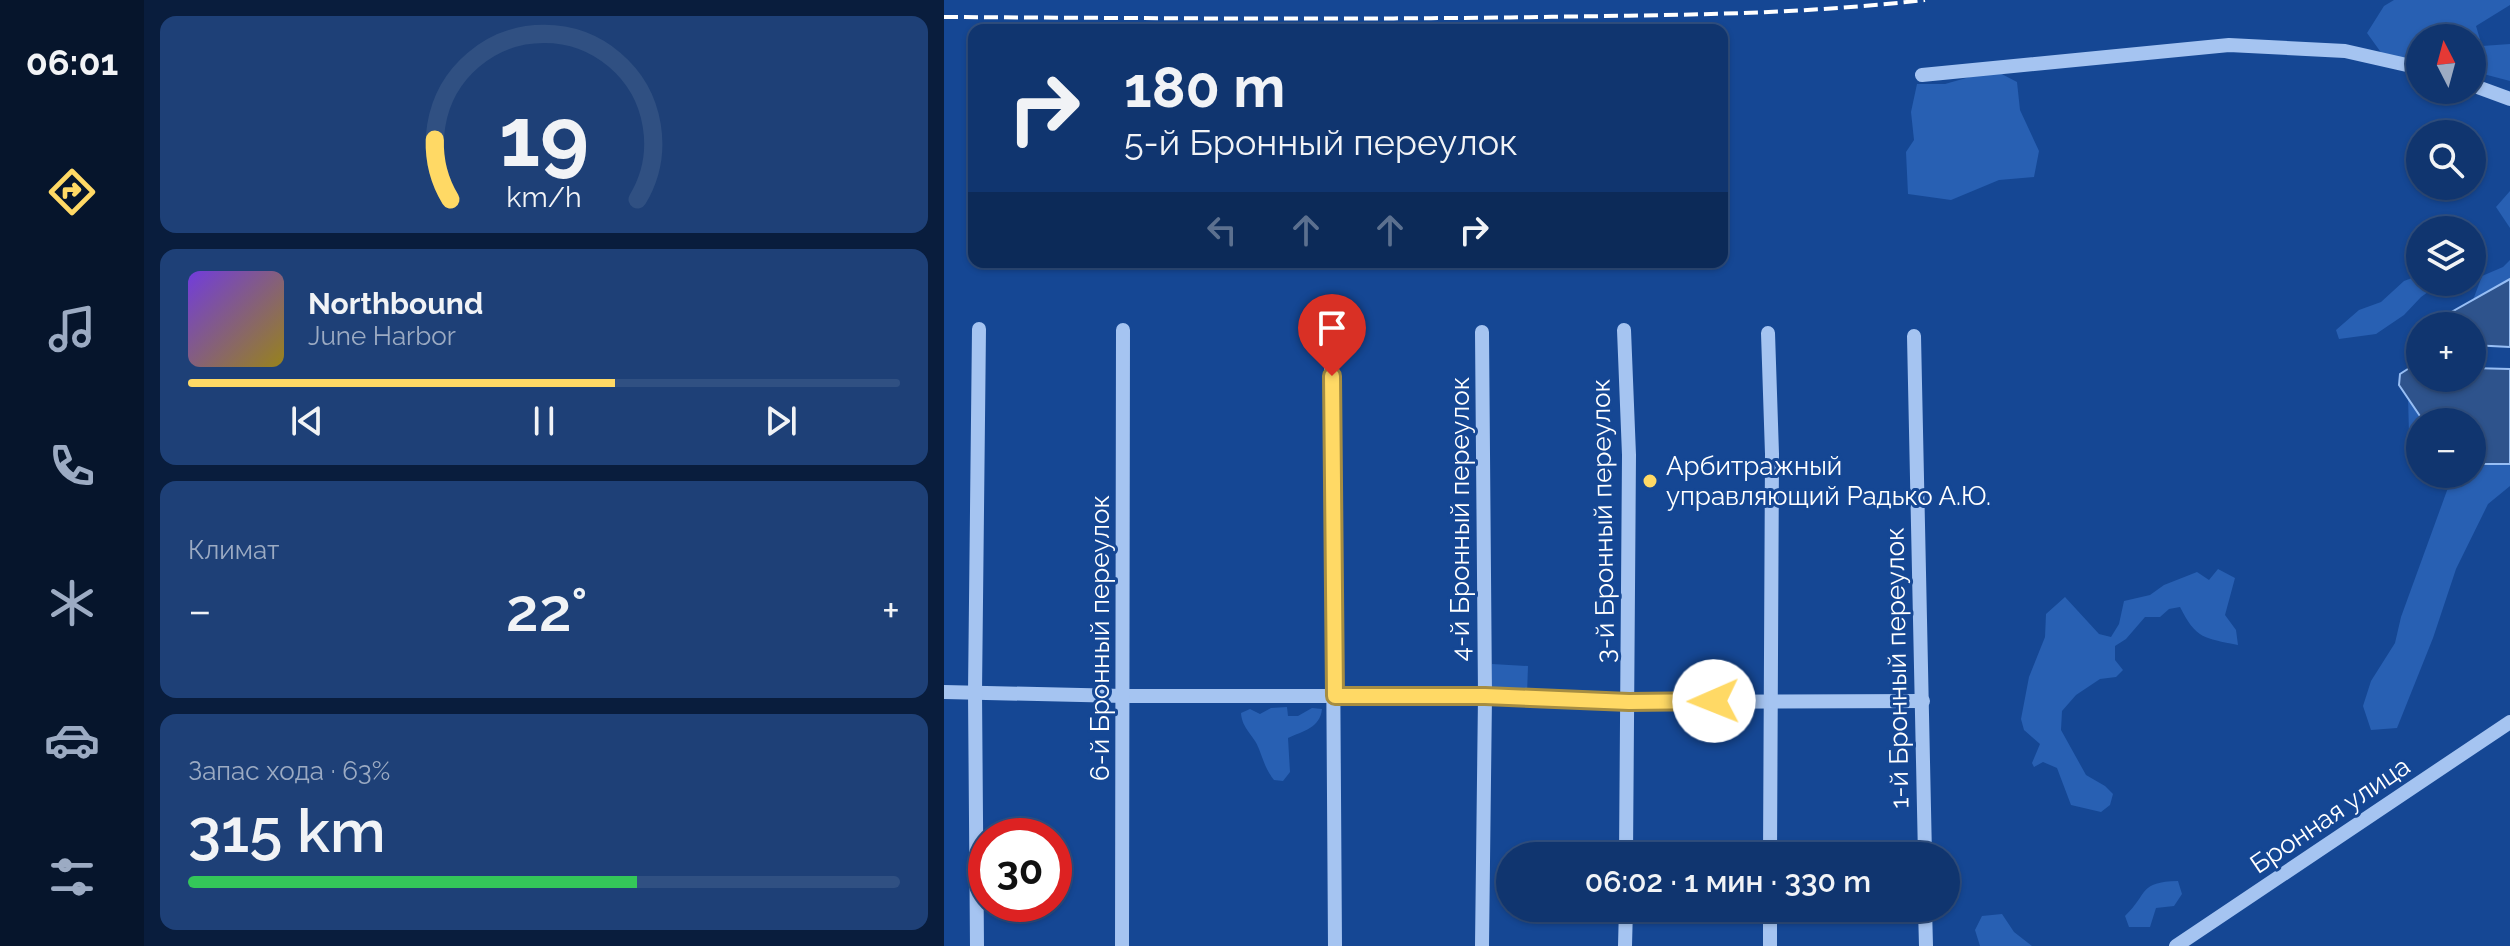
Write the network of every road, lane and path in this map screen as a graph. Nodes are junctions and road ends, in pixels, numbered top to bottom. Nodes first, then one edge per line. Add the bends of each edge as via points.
1 (2406, 65) edge
2 (1922, 75) dead end
3 (2486, 90) edge
4 (2510, 99) edge
5 (979, 329) dead end
6 (1123, 330) dead end
7 (1624, 330) dead end
8 (1482, 332) dead end
9 (1768, 333) dead end
10 (1914, 336) dead end
11 (1331, 344) dead end
12 (944, 692) edge
13 (975, 692) junction
14 (1124, 696) junction
15 (1335, 696) junction
16 (1485, 696) junction
17 (1770, 700) junction
18 (1923, 701) junction
19 (1629, 702) junction
20 (2510, 722) edge
21 (1626, 842) edge
22 (1770, 842) edge
23 (1925, 842) edge
24 (1626, 922) edge
25 (1770, 922) edge
26 (1925, 922) edge
27 (977, 946) edge
28 (1122, 946) edge
29 (1335, 946) edge
30 (1482, 946) edge
31 (1625, 946) edge
32 (1770, 946) edge
33 (1926, 946) edge
34 (2176, 946) edge

1 - 2 street via 2345,51 2229,45
3 - 4 street
5 - 13 street
6 - 14 street, 6-й Бронный переулок
7 - 19 street, 3-й Бронный переулок
8 - 16 street, 4-й Бронный переулок
9 - 17 street
10 - 18 street, 1-й Бронный переулок
11 - 15 street
12 - 13 street
13 - 14 street
13 - 27 street
14 - 15 street
14 - 28 street, 6-й Бронный переулок
15 - 16 street
15 - 29 street
16 - 19 street
16 - 30 street, 4-й Бронный переулок
17 - 18 street
17 - 19 street
17 - 22 street
18 - 23 street, 1-й Бронный переулок
19 - 21 street, 3-й Бронный переулок
20 - 34 street, Бронная улица
24 - 31 street
25 - 32 street
26 - 33 street

